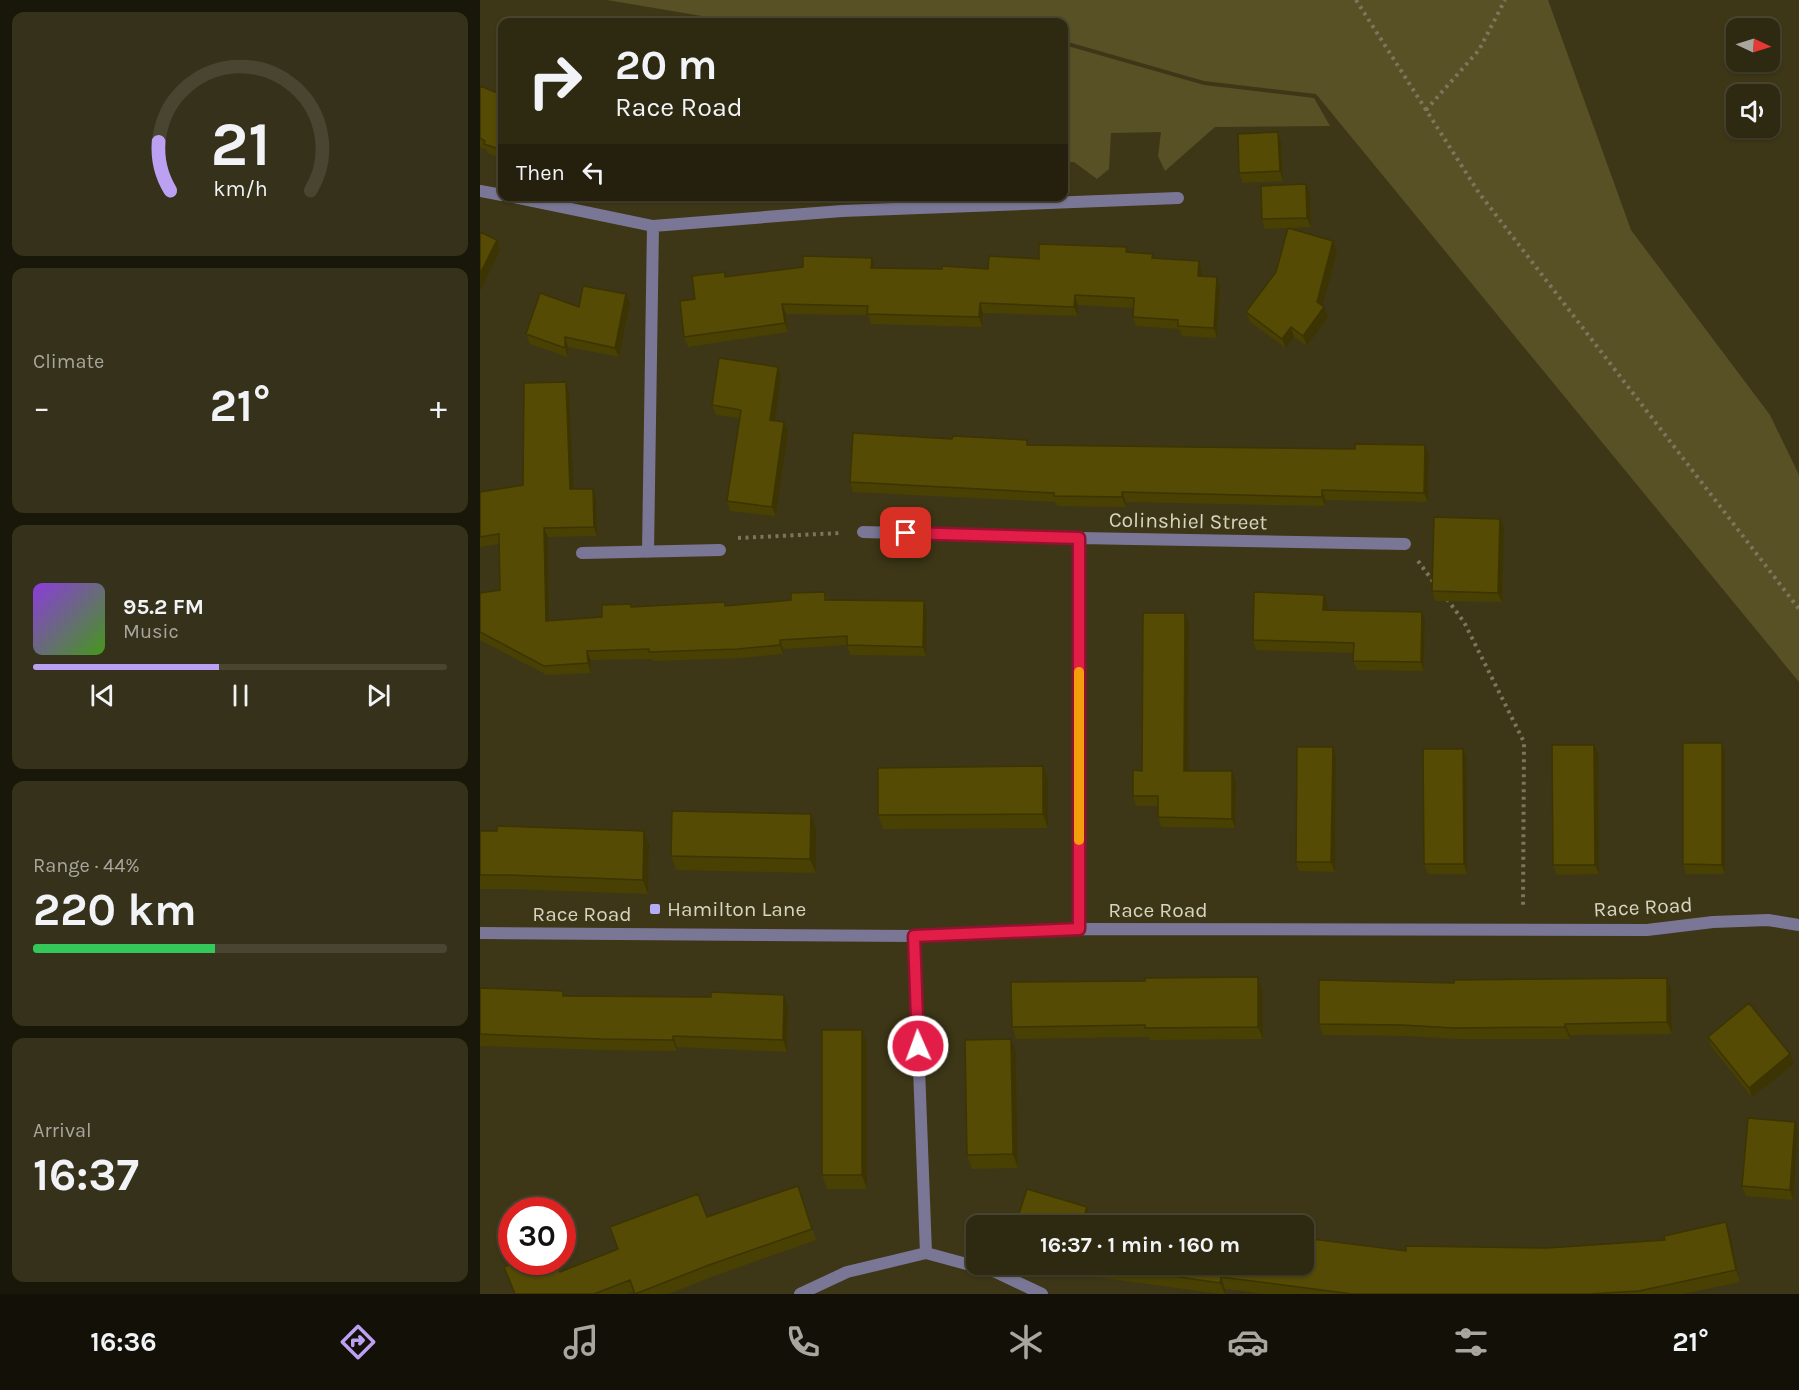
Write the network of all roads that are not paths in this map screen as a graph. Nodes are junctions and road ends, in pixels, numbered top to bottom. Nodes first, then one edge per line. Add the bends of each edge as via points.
1 (480, 190) edge
2 (498, 194) edge
3 (1178, 198) dead end
4 (533, 201) edge
5 (653, 226) junction
6 (863, 532) road end
7 (1079, 538) junction
8 (1404, 544) road end
9 (720, 550) road end
10 (648, 552) junction
11 (582, 553) dead end
12 (1799, 925) edge
13 (1079, 929) junction
14 (480, 933) edge
15 (914, 936) junction
16 (926, 1253) junction
17 (800, 1294) edge
18 (1042, 1294) edge

1 - 2 street
3 - 5 street via 842,211
4 - 5 street
5 - 10 street
6 - 7 street, Colinshiel Street
7 - 8 street, Colinshiel Street
7 - 13 street
9 - 10 street
10 - 11 street
12 - 13 street, Race Road via 1768,920 1647,930
13 - 15 street, Race Road
14 - 15 street, Race Road
15 - 16 street
16 - 17 street via 848,1272
16 - 18 street via 996,1272

